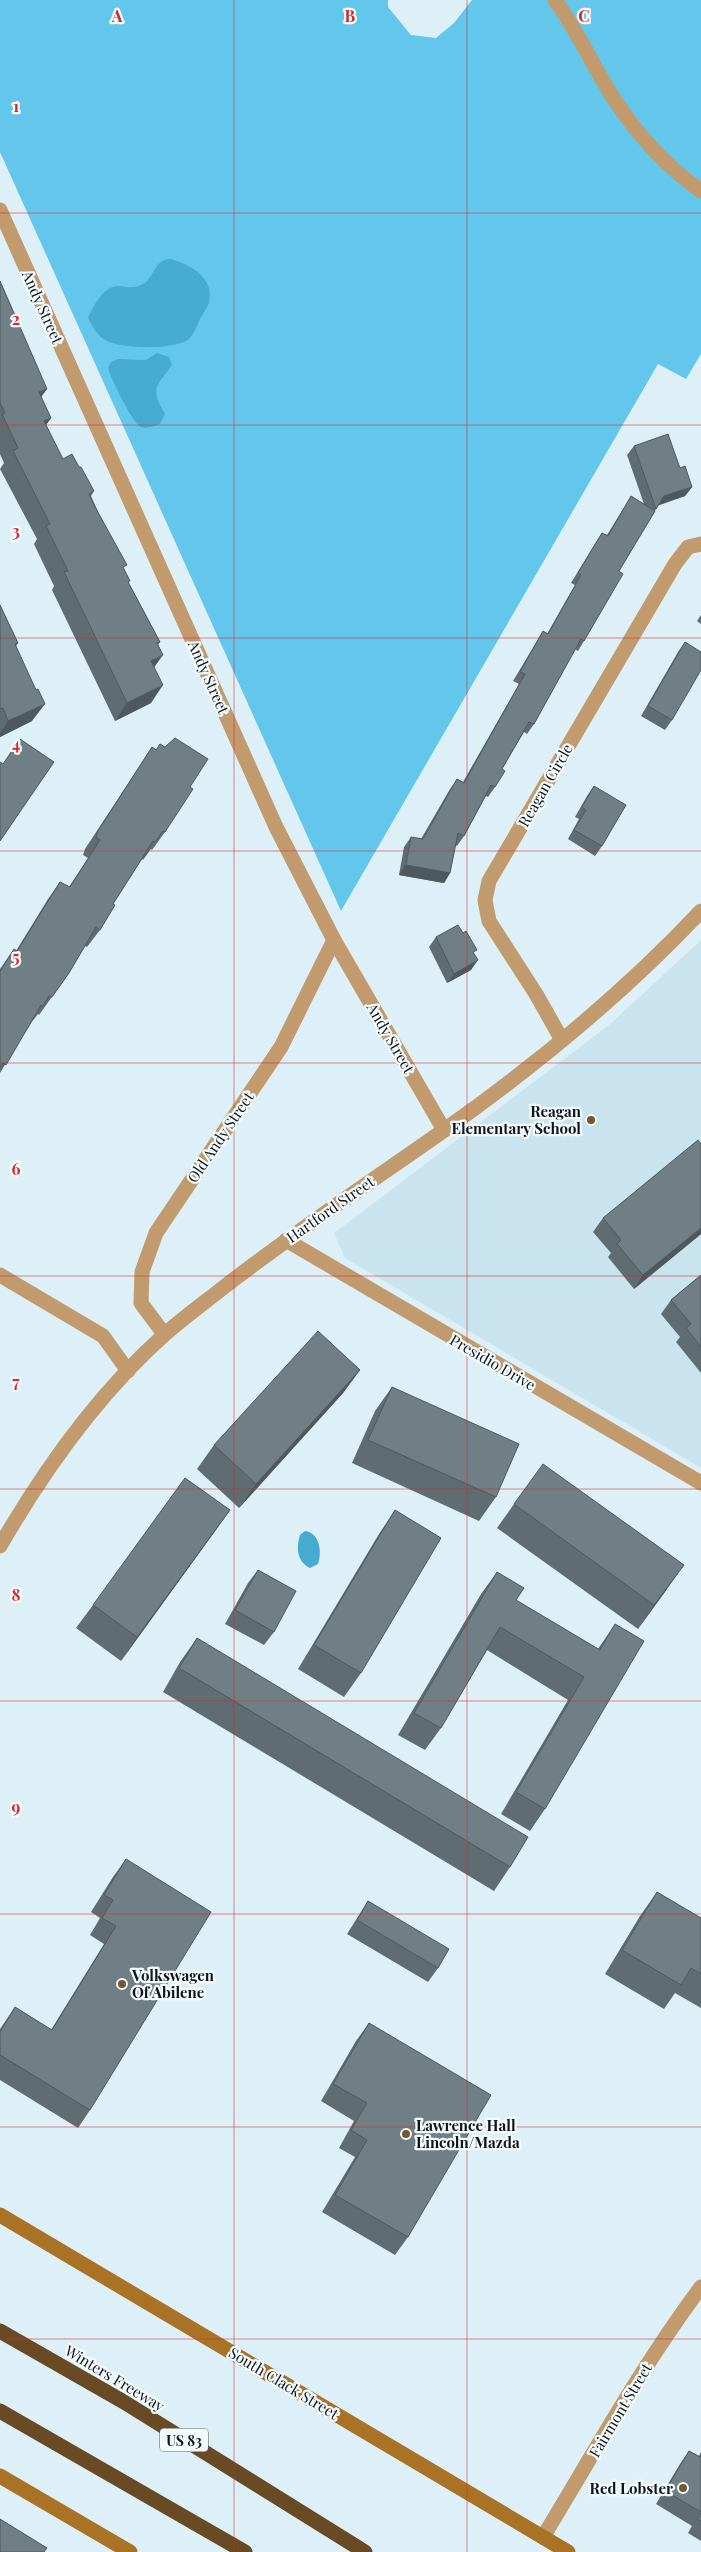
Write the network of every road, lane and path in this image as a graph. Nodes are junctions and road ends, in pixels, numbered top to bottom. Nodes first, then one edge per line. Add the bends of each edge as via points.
1 (555, 0) edge
2 (701, 191) edge
3 (0, 210) edge
4 (701, 544) edge
5 (701, 911) edge
6 (334, 940) junction
7 (562, 1040) junction
8 (444, 1130) junction
9 (286, 1240) junction
10 (0, 1275) edge
11 (164, 1334) junction
12 (128, 1371) junction
13 (701, 1483) edge
14 (0, 1546) edge
15 (0, 2215) edge
16 (701, 2287) edge
17 (0, 2331) edge
18 (0, 2411) edge
19 (0, 2476) edge
20 (543, 2537) junction
21 (130, 2552) edge
22 (245, 2552) edge
23 (365, 2552) edge
24 (568, 2552) edge

1 - 2 street via 615,100 679,175
3 - 6 street, Andy Street via 276,828
4 - 7 street, Reagan Circle via 688,547 675,564 489,881 486,900 489,921
5 - 7 street, Hartford Street via 645,968
6 - 8 street, Andy Street
6 - 11 street, Old Andy Street via 281,1047 156,1233 142,1272 141,1303
7 - 8 street, Hartford Street
8 - 9 street, Hartford Street
9 - 11 street, Hartford Street
9 - 13 street, Presidio Drive
10 - 12 street via 103,1336
11 - 12 street, Hartford Street
12 - 14 street, Hartford Street via 68,1442 29,1496
15 - 20 main road, South Clack Street
16 - 20 street, Fairmont Street via 670,2328
17 - 23 highway, Winters Freeway / US 83 via 124,2402
18 - 22 highway
19 - 21 main road
20 - 24 main road, South Clack Street

